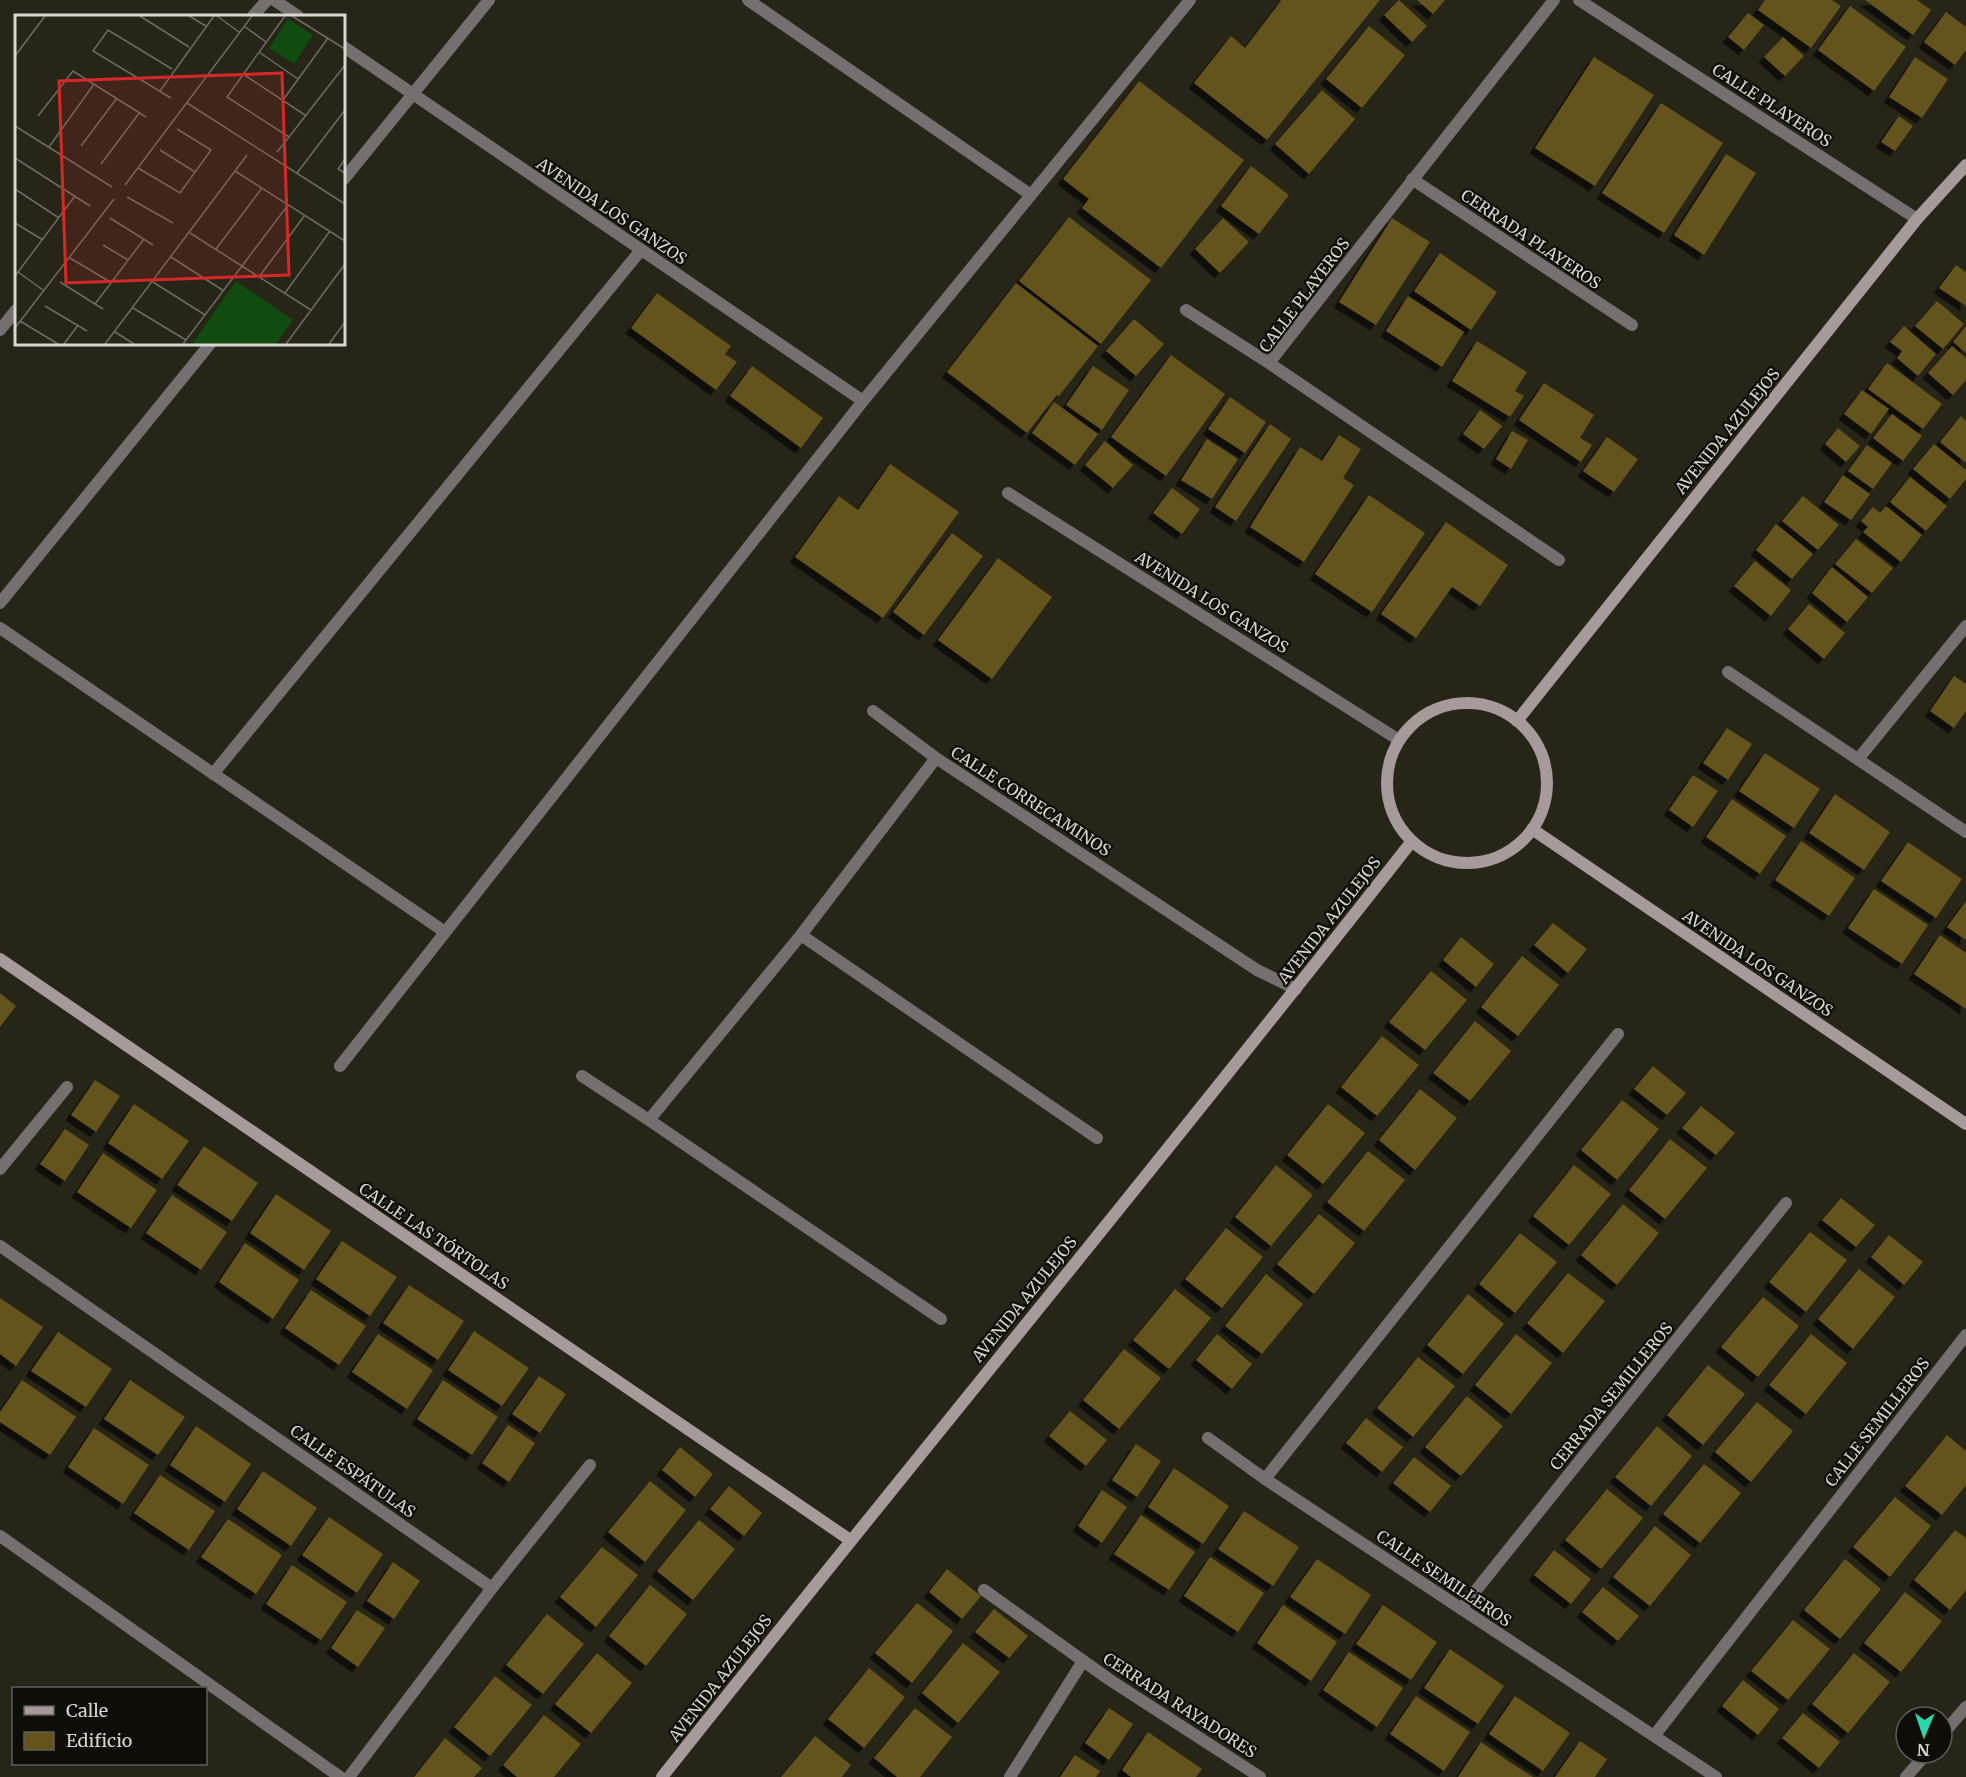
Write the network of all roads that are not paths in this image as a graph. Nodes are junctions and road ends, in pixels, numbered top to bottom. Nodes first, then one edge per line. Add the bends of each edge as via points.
1 (267, 0) edge
2 (274, 0) edge
3 (489, 0) edge
4 (748, 0) edge
5 (1190, 0) edge
6 (1554, 0) edge
7 (1579, 0) edge
8 (254, 15) edge
9 (296, 15) edge
10 (345, 48) edge
11 (413, 94) junction
12 (1966, 165) edge
13 (345, 178) edge
14 (1412, 179) junction
15 (1031, 195) junction
16 (1917, 219) junction
17 (641, 250) junction
18 (1186, 310) dead end
19 (15, 311) edge
20 (1632, 325) dead end
21 (0, 330) edge
22 (209, 345) edge
23 (1269, 363) junction
24 (863, 401) junction
25 (1008, 493) dead end
26 (1559, 560) dead end
27 (0, 603) edge
28 (1966, 626) edge
29 (0, 628) edge
30 (1728, 672) dead end
31 (873, 711) dead end
32 (1517, 721) junction
33 (1399, 740) junction
34 (936, 758) junction
35 (1859, 759) junction
36 (213, 774) junction
37 (1532, 829) junction
38 (1966, 832) edge
39 (1412, 841) junction
40 (445, 932) junction
41 (801, 935) junction
42 (0, 959) edge
43 (1296, 989) junction
44 (1618, 1034) dead end
45 (340, 1066) dead end
46 (582, 1076) dead end
47 (67, 1087) dead end
48 (649, 1120) junction
49 (1966, 1124) edge
50 (1097, 1138) dead end
51 (0, 1169) edge
52 (1786, 1203) dead end
53 (0, 1246) edge
54 (941, 1319) dead end
55 (1966, 1335) edge
56 (1208, 1438) dead end
57 (590, 1465) dead end
58 (1265, 1479) junction
59 (1, 1538) edge
60 (850, 1540) junction
61 (492, 1588) junction
62 (984, 1590) dead end
63 (1461, 1609) junction
64 (1083, 1661) junction
65 (1966, 1707) edge
66 (1954, 1721) edge
67 (1654, 1736) junction
68 (1916, 1765) edge
69 (340, 1777) edge
70 (349, 1777) edge
71 (662, 1777) edge
72 (1010, 1777) edge
73 (1260, 1777) edge
74 (1716, 1777) edge
75 (1906, 1777) edge

1 - 8 street
2 - 9 street
3 - 11 street
4 - 15 street
5 - 15 street
6 - 14 street, CALLE PLAYEROS
7 - 16 street, CALLE PLAYEROS
10 - 11 street, AVENIDA LOS GANZOS
11 - 13 street
11 - 17 street, AVENIDA LOS GANZOS
12 - 16 street, AVENIDA AZULEJOS
14 - 20 street, CERRADA PLAYEROS
14 - 23 street, CALLE PLAYEROS
15 - 24 street
16 - 32 street, AVENIDA AZULEJOS
17 - 24 street, AVENIDA LOS GANZOS
17 - 36 street
18 - 23 street
19 - 21 street
22 - 27 street
23 - 26 street, CALLE PLAYEROS
24 - 40 street
25 - 33 street, AVENIDA LOS GANZOS
28 - 35 street
29 - 36 street
30 - 35 street
31 - 34 street
32 - 33 street via 1494,707 1467,703 1440,707 1417,720
32 - 37 street via 1533,738 1544,760 1547,784 1543,808
33 - 39 street via 1386,782 1389,804
34 - 41 street, CALLE CORRECAMINOS
34 - 43 street, CALLE CORRECAMINOS via 1257,970
35 - 38 street
36 - 40 street
37 - 39 street via 1496,857 1474,863 1430,854
37 - 49 street, AVENIDA LOS GANZOS
39 - 43 street, AVENIDA AZULEJOS
40 - 45 street
41 - 48 street, CALLE CORRECAMINOS
41 - 50 street
42 - 60 street, CALLE LAS TÓRTOLAS
43 - 60 street, AVENIDA AZULEJOS
44 - 58 street
46 - 48 street
47 - 51 street
48 - 54 street
52 - 63 street, CERRADA SEMILLEROS
53 - 61 street, CALLE ESPÁTULAS
55 - 67 street, CALLE SEMILLEROS
56 - 58 street
57 - 61 street
58 - 63 street, CALLE SEMILLEROS
59 - 69 street
60 - 71 street, AVENIDA AZULEJOS
61 - 70 street
62 - 64 street, CERRADA RAYADORES
63 - 67 street, CALLE SEMILLEROS
64 - 72 street, CERRADA RAYADORES
64 - 73 street, CERRADA RAYADORES
65 - 66 street
67 - 74 street
68 - 75 street

